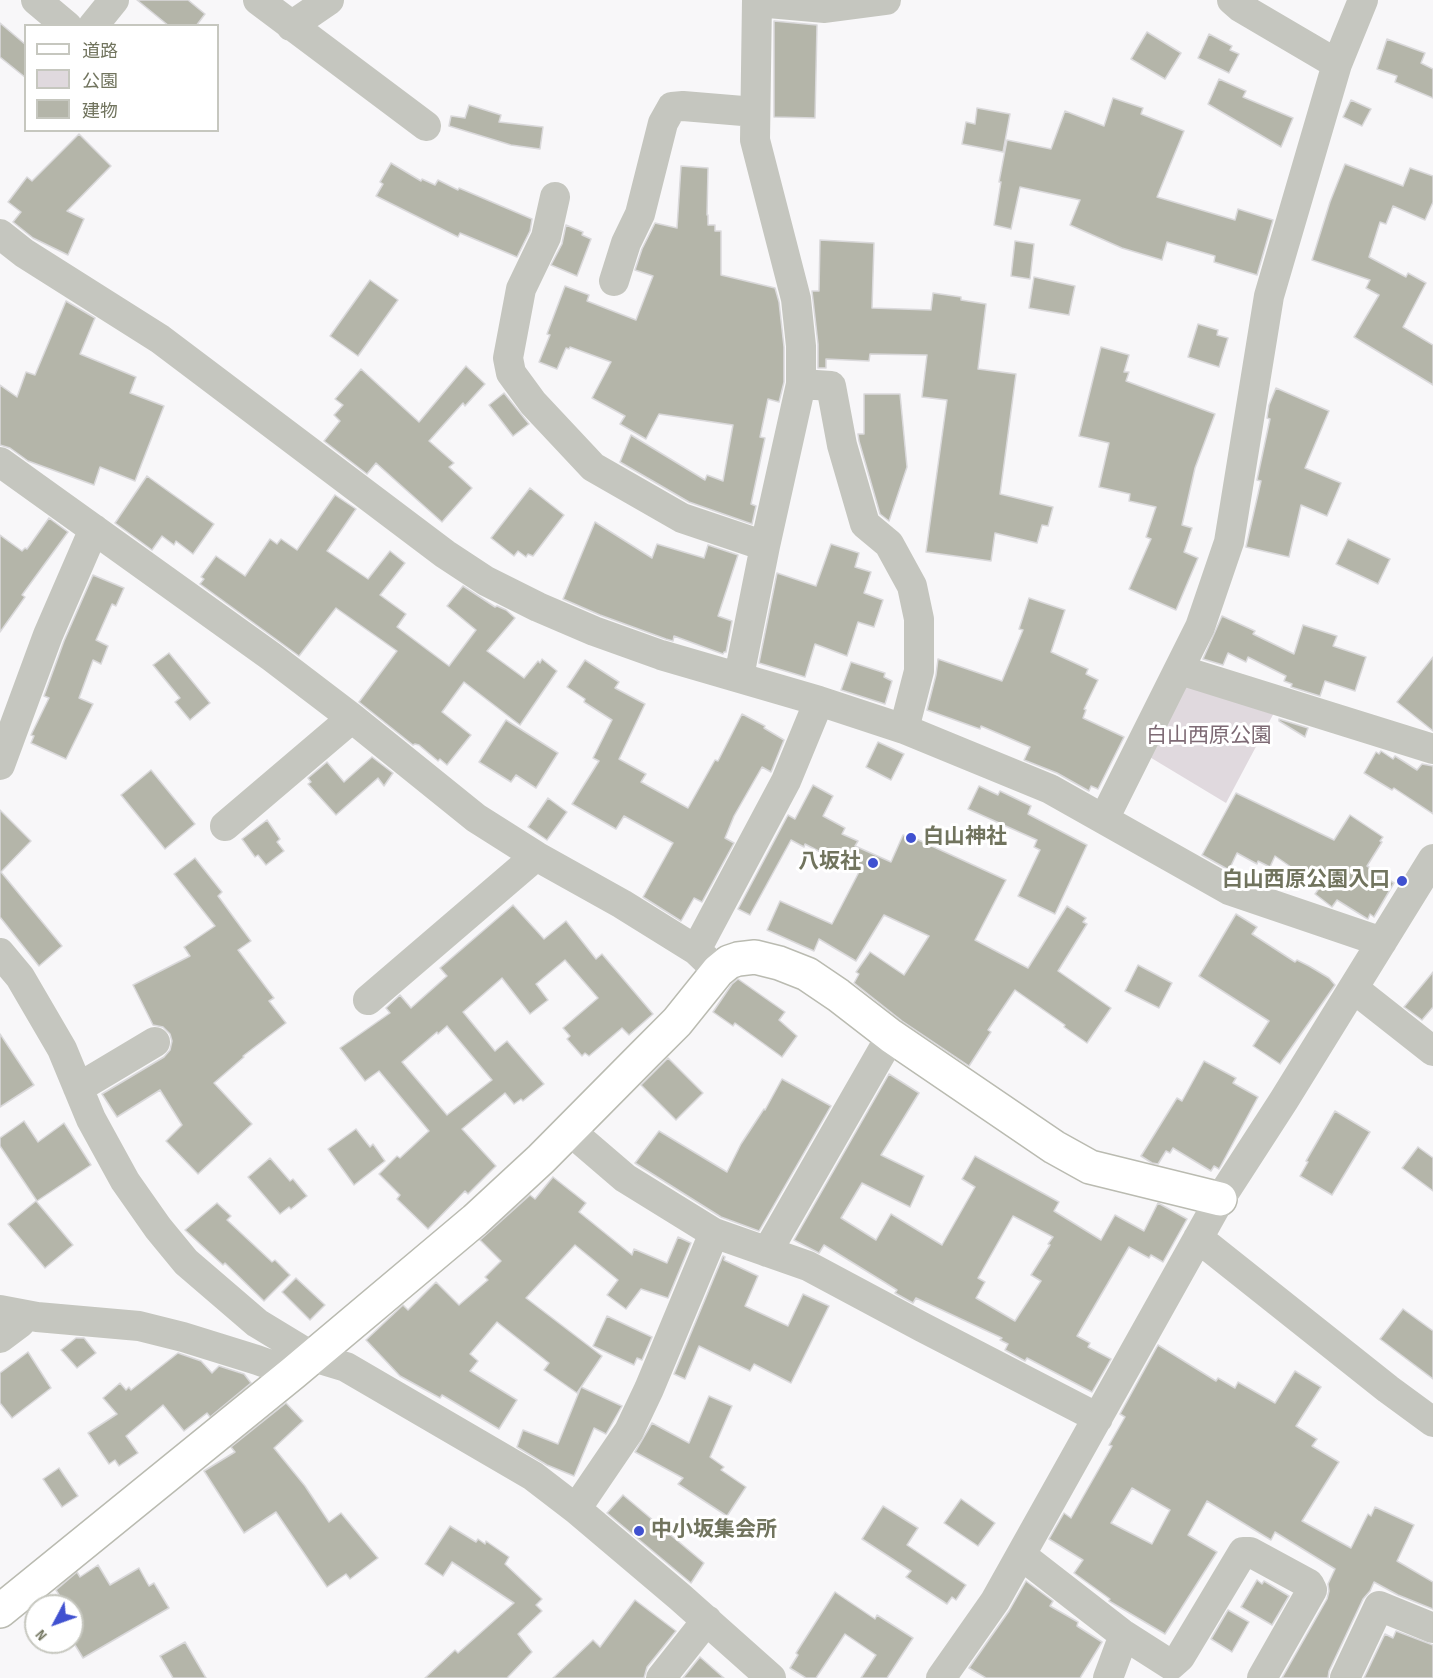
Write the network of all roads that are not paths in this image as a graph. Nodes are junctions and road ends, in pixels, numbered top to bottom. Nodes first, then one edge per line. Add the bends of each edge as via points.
1 (36, 0) edge
2 (114, 0) edge
3 (258, 0) edge
4 (328, 0) edge
5 (886, 0) edge
6 (1232, 0) edge
7 (1363, 0) edge
8 (757, 1) edge
9 (65, 24) edge
10 (95, 24) edge
11 (291, 26) junction
12 (1337, 64) junction
13 (755, 112) junction
14 (426, 126) dead end
15 (555, 197) dead end
16 (0, 234) edge
17 (614, 281) dead end
18 (801, 384) junction
19 (0, 462) edge
20 (94, 529) junction
21 (765, 546) junction
22 (1180, 670) junction
23 (739, 676) junction
24 (819, 701) junction
25 (352, 718) junction
26 (904, 729) junction
27 (1433, 749) edge
28 (0, 765) edge
29 (1104, 819) junction
30 (225, 826) dead end
31 (536, 856) junction
32 (1433, 859) edge
33 (1382, 942) junction
34 (0, 953) edge
35 (707, 960) junction
36 (1353, 988) junction
37 (368, 1000) dead end
38 (891, 1036) junction
39 (1428, 1037) edge
40 (155, 1042) dead end
41 (78, 1088) junction
42 (569, 1131) junction
43 (1220, 1199) junction
44 (714, 1233) junction
45 (1198, 1238) junction
46 (767, 1252) junction
47 (13, 1313) edge
48 (0, 1338) edge
49 (303, 1365) junction
50 (1098, 1418) junction
51 (1433, 1422) edge
52 (576, 1509) junction
53 (1021, 1555) junction
54 (0, 1611) edge
55 (707, 1620) junction
56 (1433, 1628) edge
57 (1124, 1635) junction
58 (661, 1678) edge
59 (771, 1678) edge
60 (941, 1678) edge
61 (1108, 1678) edge
62 (1262, 1678) edge
63 (1345, 1678) edge

1 - 9 street
2 - 10 street
3 - 11 street
4 - 11 street
5 - 8 street via 825,8
6 - 12 street
7 - 12 street
8 - 13 street
11 - 14 street
12 - 22 street via 1269,296 1229,542 1200,627
13 - 17 street via 672,107 663,123 640,214
13 - 18 street via 755,141 796,299
15 - 21 street via 546,237 521,289 508,358 510,373 593,467 682,518
16 - 23 street via 160,339 486,581 594,631 661,655
18 - 21 street
18 - 26 street via 831,386 842,445 865,524 889,544 912,586 919,619 919,671
19 - 20 street
20 - 25 street
20 - 28 street via 48,635
21 - 23 street
22 - 27 street
22 - 29 street
23 - 24 street
24 - 26 street
24 - 35 street
25 - 30 street
25 - 31 street via 476,818
26 - 29 street via 1050,789
29 - 33 street via 1229,890
31 - 35 street via 622,904
31 - 37 street
32 - 33 street
33 - 36 street
34 - 41 street via 20,977 62,1049
35 - 38 street via 729,962 755,957 807,974
35 - 42 street via 676,1022
36 - 39 street
36 - 43 street
38 - 43 street via 1054,1148 1090,1167
38 - 46 street
40 - 41 street
41 - 49 street via 90,1119 125,1181 158,1228 186,1262
42 - 44 street via 625,1178
42 - 49 street via 475,1220
43 - 45 street
44 - 46 street
44 - 52 street via 629,1431
45 - 50 street
45 - 51 street
46 - 50 street via 808,1266
47 - 48 street via 20,1323
47 - 49 street via 139,1326 257,1360
49 - 52 street via 346,1367 533,1476
49 - 54 street
50 - 53 street
52 - 55 street
53 - 57 street
53 - 60 street
55 - 58 street
55 - 59 street
56 - 63 street via 1378,1606
57 - 61 street
57 - 62 street via 1172,1665 1243,1552 1250,1552 1309,1584 1312,1590

